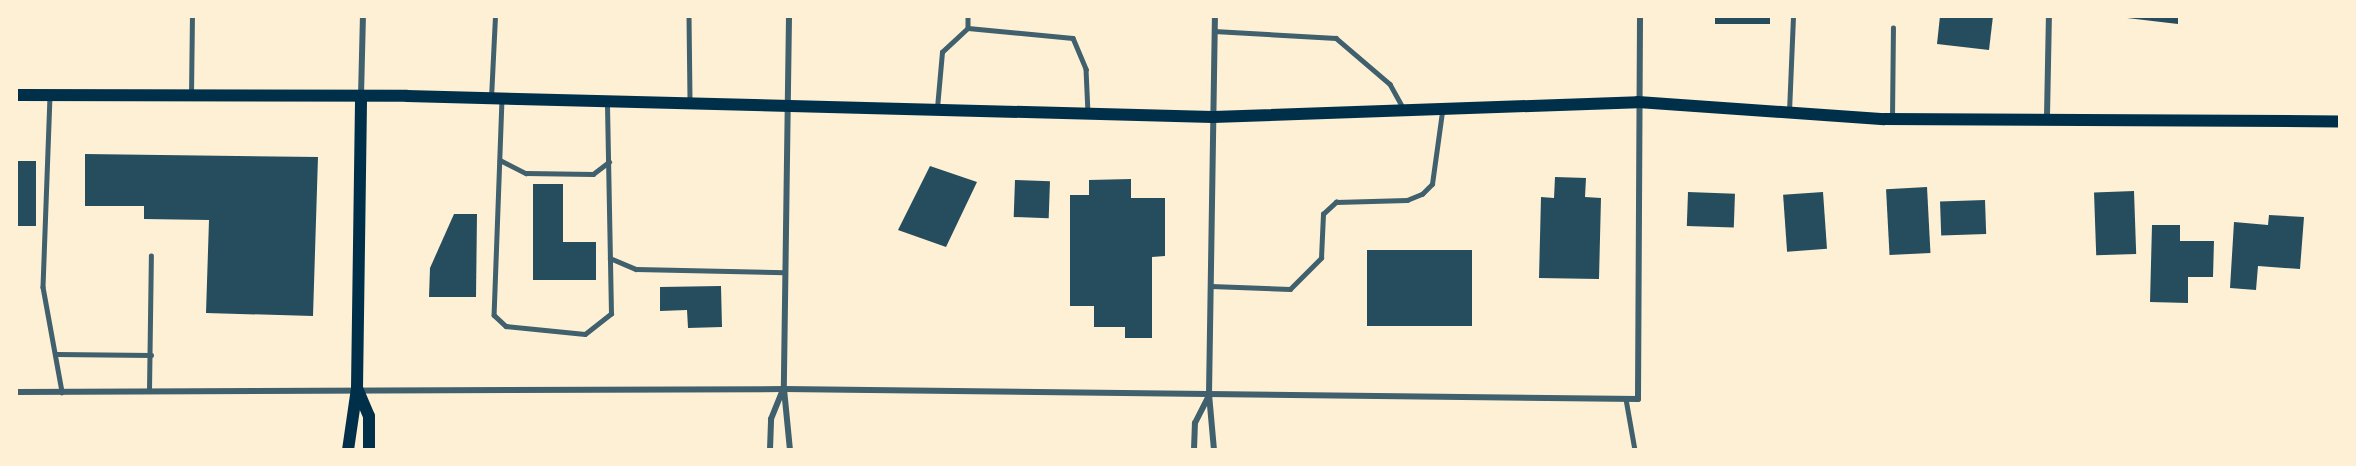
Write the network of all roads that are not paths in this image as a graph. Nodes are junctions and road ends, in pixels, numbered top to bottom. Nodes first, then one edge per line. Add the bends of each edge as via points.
1 (192, 16) edge
2 (363, 16) edge
3 (495, 16) edge
4 (689, 16) edge
5 (789, 16) edge
6 (968, 16) edge
7 (1215, 16) edge
8 (1640, 16) edge
9 (1793, 16) edge
10 (2049, 16) edge
11 (968, 28) junction
12 (1893, 28) dead end
13 (1214, 31) junction
14 (16, 95) edge
15 (50, 95) junction
16 (191, 95) junction
17 (361, 96) junction
18 (496, 98) junction
19 (607, 100) junction
20 (690, 102) junction
21 (1638, 102) junction
22 (787, 104) junction
23 (937, 108) junction
24 (1442, 109) junction
25 (1405, 110) junction
26 (1789, 112) junction
27 (1088, 113) junction
28 (2047, 116) junction
29 (1213, 117) junction
30 (1892, 119) junction
31 (2340, 121) edge
32 (500, 160) junction
33 (609, 162) junction
34 (151, 256) dead end
35 (610, 258) junction
36 (785, 272) junction
37 (1211, 286) junction
38 (57, 354) junction
39 (151, 355) junction
40 (357, 388) junction
41 (784, 389) junction
42 (149, 391) junction
43 (16, 392) edge
44 (62, 392) junction
45 (1209, 394) junction
46 (1626, 399) junction
47 (348, 450) edge
48 (369, 450) edge
49 (770, 450) edge
50 (790, 450) edge
51 (1194, 450) edge
52 (1214, 450) edge
53 (1635, 450) edge

1 - 16 lane
2 - 17 street
3 - 18 lane
4 - 20 lane
5 - 22 street
6 - 11 lane
7 - 13 street
8 - 21 street
9 - 26 lane
10 - 28 street
11 - 23 lane via 942,52
11 - 27 lane via 1073,38 1086,69
12 - 30 lane
13 - 25 lane via 1336,38 1390,84
13 - 29 street
14 - 15 main road
15 - 16 main road
15 - 38 lane via 43,287
16 - 17 main road
17 - 18 main road
17 - 40 main road
18 - 19 main road
18 - 32 lane
19 - 20 main road
19 - 33 lane
20 - 22 main road
21 - 24 main road
21 - 26 main road
21 - 46 street via 1638,399
22 - 23 main road
22 - 36 street
23 - 27 main road
24 - 25 main road
24 - 37 lane via 1432,184 1422,194 1407,200 1336,202 1323,214 1321,258 1290,289
25 - 29 main road
26 - 30 main road
27 - 29 main road
28 - 30 main road
28 - 31 main road
29 - 37 street
32 - 33 lane via 526,173 593,174
32 - 35 lane via 494,315 506,326 585,334 611,314
33 - 35 lane
34 - 39 lane
35 - 36 lane via 636,269
36 - 41 street
37 - 45 street
38 - 39 lane
38 - 44 lane
39 - 42 lane
40 - 41 street
40 - 42 street
40 - 47 main road
40 - 48 main road via 369,416
41 - 45 street
41 - 49 street via 771,419
41 - 50 street
42 - 44 street
43 - 44 street
45 - 46 street
45 - 51 street via 1195,423
45 - 52 street
46 - 53 lane

